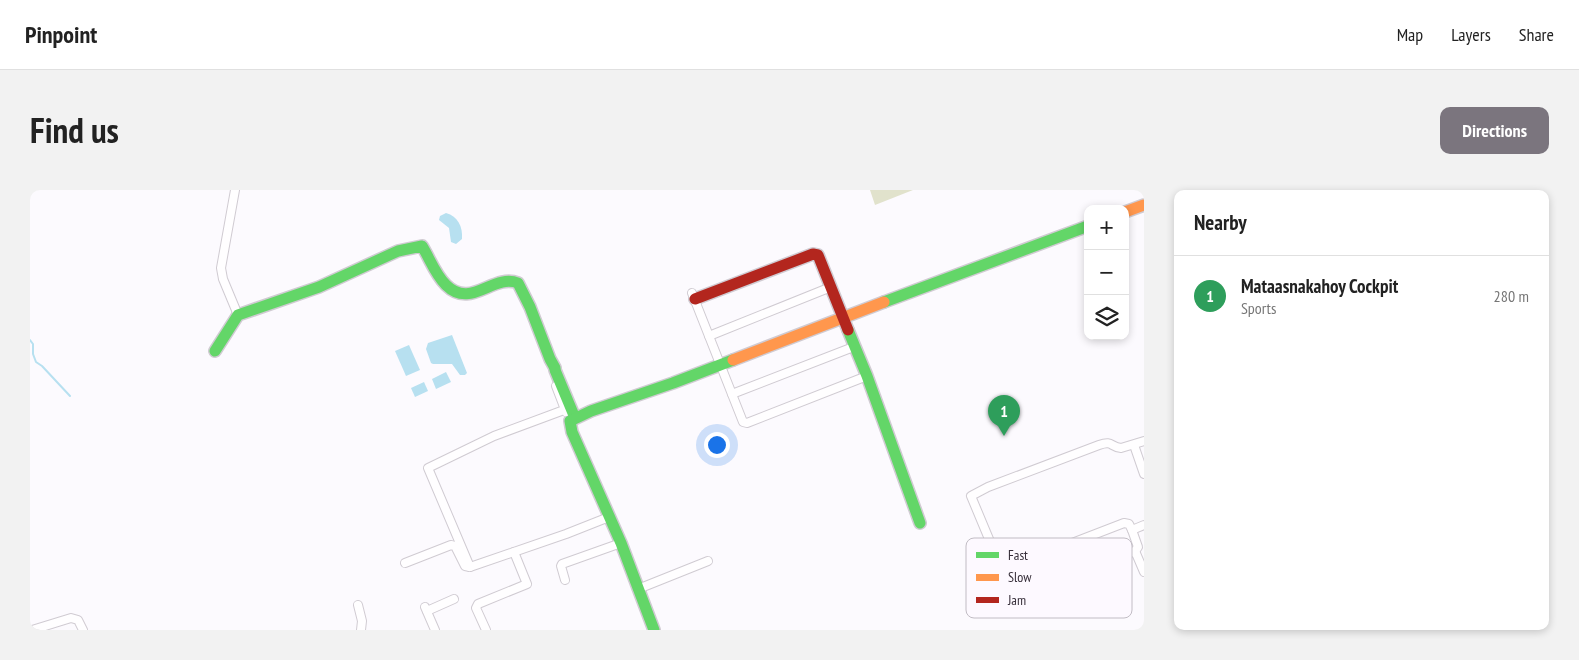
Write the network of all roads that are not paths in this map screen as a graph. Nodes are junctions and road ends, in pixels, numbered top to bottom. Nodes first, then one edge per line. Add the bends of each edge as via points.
1 (235, 190) edge
2 (1144, 206) edge
3 (1129, 211) edge
4 (1084, 227) edge
5 (831, 287) junction
6 (693, 296) joint
7 (238, 315) junction
8 (843, 317) junction
9 (709, 336) junction
10 (856, 346) junction
11 (214, 351) dead end
12 (721, 365) junction
13 (552, 368) junction
14 (867, 376) junction
15 (732, 394) junction
16 (564, 410) junction
17 (573, 419) junction
18 (1144, 441) edge
19 (1134, 444) junction
20 (1144, 474) edge
21 (609, 517) junction
22 (920, 523) dead end
23 (1144, 525) edge
24 (1132, 530) junction
25 (989, 538) edge
26 (1085, 538) edge
27 (621, 543) junction
28 (1135, 551) junction
29 (514, 552) junction
30 (1132, 552) edge
31 (708, 561) dead end
32 (406, 563) dead end
33 (470, 567) junction
34 (1144, 572) edge
35 (565, 580) dead end
36 (638, 589) junction
37 (454, 599) dead end
38 (358, 605) dead end
39 (32, 630) edge
40 (83, 630) edge
41 (361, 630) edge
42 (435, 630) edge
43 (486, 630) edge
44 (654, 630) edge

1 - 7 street via 221,268
2 - 3 street
4 - 8 street
5 - 6 street via 821,261 814,254
5 - 8 street
5 - 9 street
6 - 9 street
7 - 11 street
7 - 13 street via 319,287 398,251 422,246 445,284 460,294 506,280 518,283 526,296
8 - 10 street
8 - 12 street
9 - 12 street
10 - 14 street
10 - 15 street
12 - 15 street
12 - 17 street
13 - 16 street
13 - 17 street
14 - 15 street via 746,423
14 - 22 street
16 - 17 street
16 - 33 street via 494,436 428,468
17 - 21 street via 572,432
18 - 19 street
19 - 20 street
19 - 25 street via 1118,448 1109,443 1099,444 971,496
21 - 27 street
21 - 29 street
23 - 24 street
24 - 26 street via 1129,524 1124,523
24 - 28 street via 1138,547
27 - 35 street via 562,564
27 - 36 street
28 - 30 street
28 - 34 street
29 - 33 street
29 - 43 street via 527,584 478,604 476,608
31 - 36 street
32 - 33 street via 451,545 455,546 465,566
36 - 44 street
37 - 42 street via 426,609
38 - 41 street
39 - 40 street via 71,618 78,620

